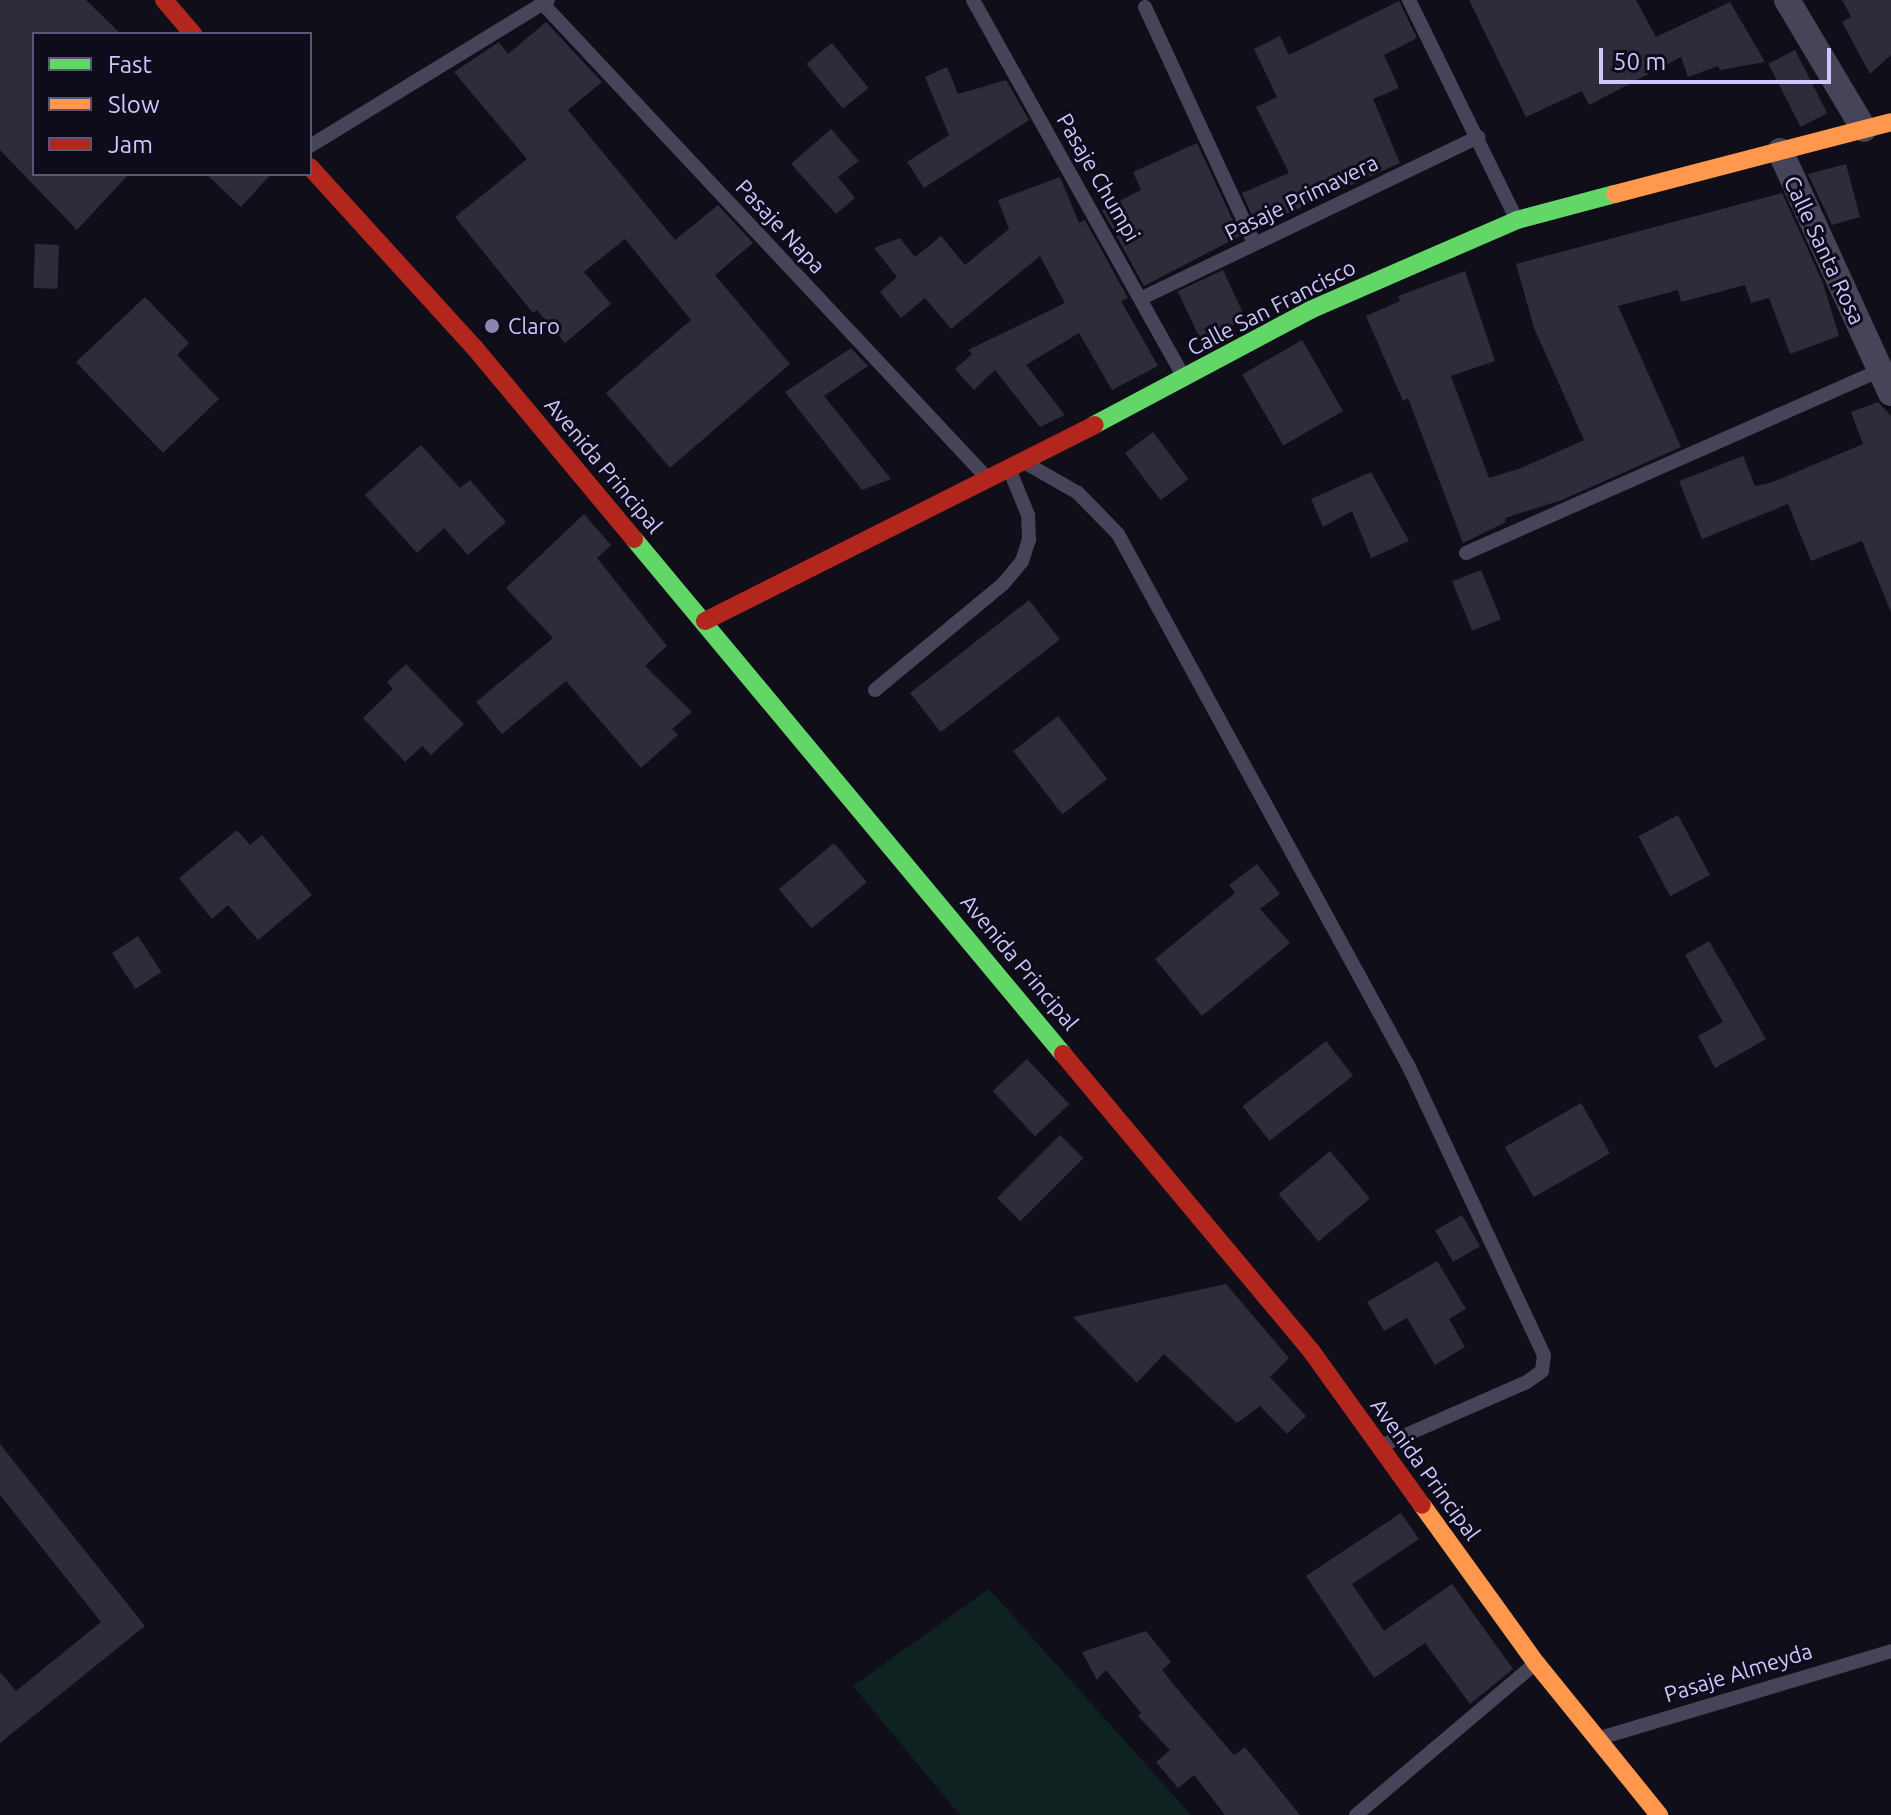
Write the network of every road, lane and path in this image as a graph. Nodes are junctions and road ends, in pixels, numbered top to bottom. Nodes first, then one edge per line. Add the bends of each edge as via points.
1 (164, 0) edge
2 (973, 0) edge
3 (1409, 0) edge
4 (1787, 0) edge
5 (545, 2) edge
6 (1145, 7) dead end
7 (191, 32) edge
8 (1891, 122) edge
9 (1864, 129) junction
10 (1478, 137) junction
11 (312, 145) edge
12 (1780, 151) junction
13 (312, 169) edge
14 (1517, 220) junction
15 (1254, 243) junction
16 (1142, 298) junction
17 (1184, 377) junction
18 (1886, 382) edge
19 (1016, 466) junction
20 (989, 479) junction
21 (1466, 553) dead end
22 (705, 621) junction
23 (875, 690) dead end
24 (1379, 1446) junction
25 (1891, 1651) edge
26 (1536, 1663) junction
27 (1599, 1738) junction
28 (1356, 1815) edge
29 (1659, 1815) edge

1 - 7 main road
2 - 16 lane, Pasaje Chumpi
3 - 10 lane
4 - 9 street
5 - 11 lane, Pasaje Napa
5 - 20 lane, Pasaje Napa
6 - 15 lane
8 - 9 main road, Calle San Francisco
9 - 12 main road, Calle San Francisco
10 - 14 lane
10 - 15 lane, Pasaje Primavera
12 - 14 main road, Calle San Francisco
12 - 18 street, Calle Santa Rosa
13 - 22 main road, Avenida Principal via 474,347
14 - 17 main road, Calle San Francisco via 1310,310
15 - 16 lane, Pasaje Primavera
16 - 17 lane, Pasaje Chumpi
17 - 19 main road, Calle San Francisco
18 - 21 lane
19 - 20 main road, Calle San Francisco
19 - 23 lane via 1028,515 1029,540 1022,561 1003,584
19 - 24 lane via 1078,493 1118,534 1409,1067 1544,1355 1542,1371 1527,1382
20 - 22 main road, Calle San Francisco
22 - 24 main road, Avenida Principal via 1312,1352
24 - 26 main road, Avenida Principal
25 - 27 lane, Pasaje Almeyda
26 - 27 main road, Avenida Principal
26 - 28 lane
27 - 29 main road, Avenida Principal

